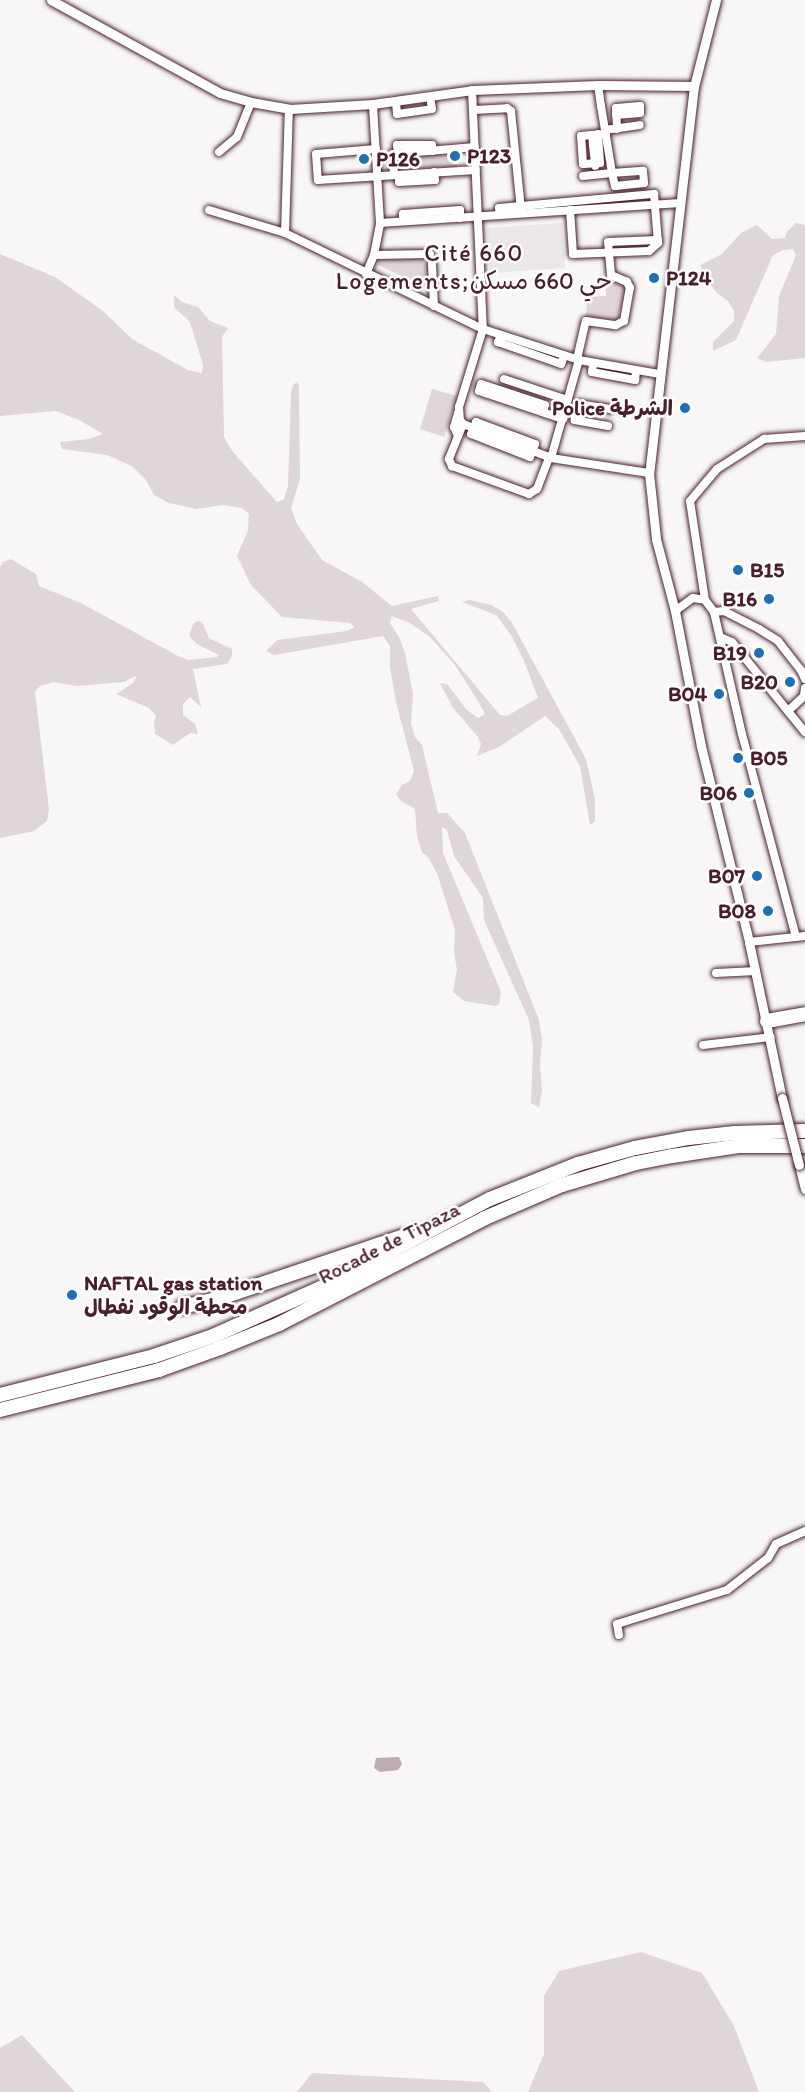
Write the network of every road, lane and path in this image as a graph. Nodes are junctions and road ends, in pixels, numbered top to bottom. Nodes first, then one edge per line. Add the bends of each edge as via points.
1 (51, 0) edge
2 (716, 0) edge
3 (598, 86) junction
4 (694, 86) junction
5 (472, 90) junction
6 (251, 102) junction
7 (373, 104) junction
8 (289, 109) junction
9 (474, 110) junction
10 (616, 115) dead end
11 (640, 125) dead end
12 (617, 129) junction
13 (600, 133) junction
14 (475, 147) junction
15 (376, 150) junction
16 (219, 152) dead end
17 (476, 170) junction
18 (397, 175) junction
19 (596, 175) junction
20 (378, 176) junction
21 (582, 176) dead end
22 (680, 203) junction
23 (655, 204) junction
24 (208, 210) dead end
25 (521, 210) junction
26 (570, 210) junction
27 (478, 217) junction
28 (380, 223) junction
29 (285, 233) junction
30 (609, 252) junction
31 (430, 254) dead end
32 (374, 255) junction
33 (432, 264) dead end
34 (366, 274) junction
35 (434, 306) junction
36 (483, 328) junction
37 (578, 360) junction
38 (659, 374) junction
39 (504, 379) dead end
40 (568, 400) junction
41 (610, 409) dead end
42 (458, 411) junction
43 (543, 412) junction
44 (576, 412) junction
45 (564, 414) junction
46 (463, 424) junction
47 (608, 426) dead end
48 (458, 436) junction
49 (805, 436) edge
50 (550, 457) junction
51 (649, 473) junction
52 (705, 600) junction
53 (675, 611) junction
54 (714, 612) junction
55 (720, 637) junction
56 (805, 680) edge
57 (805, 688) edge
58 (788, 711) junction
59 (805, 732) edge
60 (805, 936) edge
61 (795, 937) junction
62 (749, 942) junction
63 (756, 971) junction
64 (716, 973) dead end
65 (805, 1014) edge
66 (805, 1023) edge
67 (769, 1030) junction
68 (702, 1045) dead end
69 (803, 1131) edge
70 (805, 1146) edge
71 (805, 1189) edge
72 (432, 1229) junction
73 (182, 1307) dead end
74 (0, 1395) edge
75 (0, 1410) edge
76 (805, 1531) edge
77 (619, 1635) dead end

1 - 6 street via 220,93
2 - 4 street
3 - 4 street
3 - 5 street
3 - 13 street
4 - 22 street
5 - 7 street
5 - 9 street
6 - 8 street
6 - 16 street via 237,137
7 - 8 street
7 - 15 street
8 - 29 street
9 - 14 street
9 - 25 street via 511,111
10 - 12 street
11 - 12 street
12 - 13 street
13 - 19 street via 594,163
13 - 19 street via 612,173
14 - 17 street
14 - 18 street via 433,151 432,144 397,146 398,153 393,154
15 - 20 street
15 - 20 street via 316,154 318,180
17 - 18 street via 434,172 435,180 399,182
17 - 27 street
18 - 20 street
19 - 21 street
20 - 28 street
22 - 23 street
22 - 38 street
23 - 25 street via 654,194
23 - 26 street
23 - 30 street via 658,240 608,242
24 - 29 street
25 - 26 street
25 - 27 street
26 - 30 street via 573,254
27 - 28 street
27 - 36 street
28 - 32 street
29 - 34 street
30 - 37 street via 611,275 627,282 630,288 624,321 616,326 586,321
31 - 32 street
32 - 34 street
33 - 35 street
34 - 35 street
35 - 36 street
36 - 37 street
36 - 42 street
37 - 38 street
37 - 40 street
38 - 51 street
39 - 40 street
40 - 45 street
41 - 44 street via 578,404
42 - 46 street
42 - 48 street via 454,427
43 - 43 street via 479,391 481,384 545,405
43 - 45 street
44 - 45 street
44 - 47 street via 575,420
45 - 50 street
46 - 48 street
46 - 50 street
48 - 50 street via 448,459 450,464 528,494 537,489
49 - 52 street via 764,439 717,469 690,501
50 - 51 street
51 - 53 street via 656,539
52 - 53 street via 693,598
52 - 54 street
53 - 62 street via 701,747
54 - 55 street
54 - 56 street via 724,611 778,641
55 - 58 street via 732,642
55 - 61 street
57 - 58 street via 804,696
58 - 59 street
60 - 61 street
61 - 62 street
62 - 63 street
63 - 64 street
63 - 67 street
65 - 67 highway
66 - 67 highway
67 - 68 street
67 - 71 street, bridge
69 - 72 highway, Rocade de Tipaza via 735,1133 635,1148 535,1180
70 - 75 highway, Rocade de Tipaza via 740,1146 681,1155 636,1163 562,1185 485,1218 279,1324 220,1348 159,1370
72 - 73 highway
72 - 74 highway, Rocade de Tipaza via 321,1288 213,1336 154,1356
76 - 77 street via 776,1544 768,1558 727,1590 617,1624

